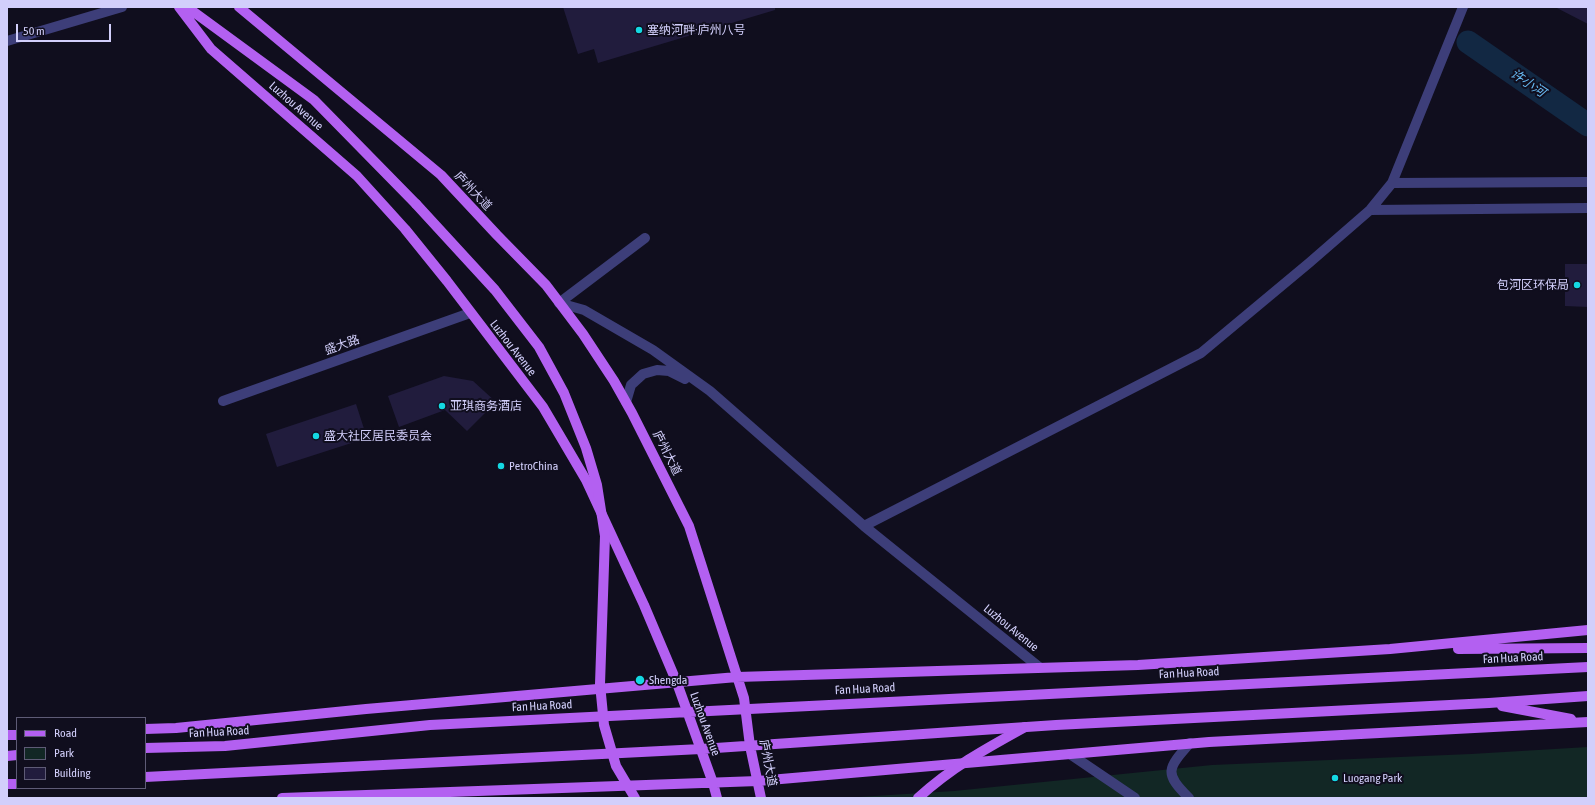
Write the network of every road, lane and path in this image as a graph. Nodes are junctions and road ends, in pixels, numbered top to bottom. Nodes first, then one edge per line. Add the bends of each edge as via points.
1 (122, 7) edge
2 (179, 7) edge
3 (187, 7) edge
4 (239, 7) edge
5 (1463, 7) edge
6 (7, 41) edge
7 (1588, 182) edge
8 (1392, 183) junction
9 (1588, 208) edge
10 (1370, 210) junction
11 (645, 238) dead end
12 (559, 303) junction
13 (470, 313) junction
14 (710, 391) junction
15 (223, 401) dead end
16 (626, 402) junction
17 (864, 526) junction
18 (1588, 630) edge
19 (1588, 648) edge
20 (1390, 649) junction
21 (1039, 667) junction
22 (1588, 667) edge
23 (737, 677) junction
24 (676, 683) junction
25 (1588, 696) edge
26 (1489, 703) junction
27 (745, 709) junction
28 (687, 712) junction
29 (1587, 722) edge
30 (1025, 727) junction
31 (146, 729) edge
32 (1190, 744) junction
33 (750, 746) junction
34 (146, 748) edge
35 (701, 749) junction
36 (1070, 754) junction
37 (146, 777) edge
38 (758, 781) junction
39 (713, 783) junction
40 (282, 798) edge
41 (635, 798) edge
42 (717, 798) edge
43 (761, 798) edge
44 (918, 798) edge
45 (1135, 798) edge
46 (1189, 798) edge

1 - 6 street
2 - 13 main road, Luzhou Avenue via 211,49 357,176 405,229
3 - 41 main road, bridge via 314,100 416,204 495,290 539,347 564,393 586,448 597,485 605,536 600,684 604,725 616,766
4 - 12 main road via 441,175 546,285
5 - 8 street
7 - 8 street
8 - 10 street
9 - 10 street
10 - 17 street via 1201,353
11 - 12 street
12 - 14 street via 584,310 647,346
12 - 16 main road, 庐州大道
13 - 15 street, 盛大路
13 - 24 main road, Luzhou Avenue via 543,408 586,480 644,605
14 - 16 street via 669,371 657,370 642,374 631,385
14 - 17 street, Luzhou Avenue
16 - 23 main road, 庐州大道 via 689,526
17 - 21 street, Luzhou Avenue
18 - 20 main road
19 - 20 main road
20 - 21 main road via 1138,665
21 - 23 main road
22 - 27 main road, Fan Hua Road
23 - 24 main road
23 - 27 main road, 庐州大道
24 - 28 main road, Luzhou Avenue
24 - 31 main road
25 - 26 main road
26 - 29 main road
26 - 30 main road
27 - 28 main road, Fan Hua Road
27 - 33 main road, 庐州大道
28 - 34 main road, Fan Hua Road via 430,725 225,746
28 - 35 main road, Luzhou Avenue
29 - 32 main road
30 - 33 main road
30 - 44 main road, bridge via 974,755
32 - 36 main road
32 - 46 street via 1179,755 1171,775 1174,784
33 - 35 main road
33 - 38 main road, 庐州大道
35 - 37 main road
35 - 39 main road, Luzhou Avenue
36 - 38 main road
36 - 45 street
38 - 39 main road
38 - 43 main road, 庐州大道
39 - 40 main road
39 - 42 main road

